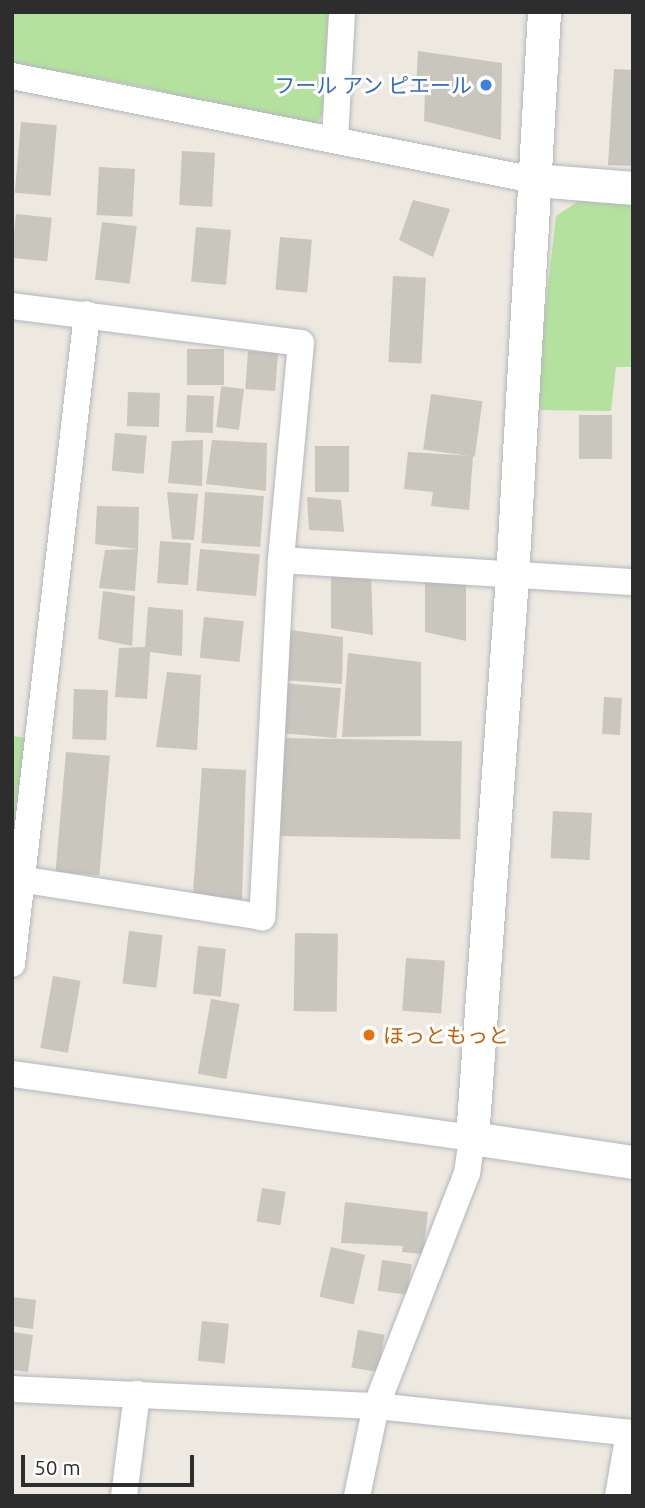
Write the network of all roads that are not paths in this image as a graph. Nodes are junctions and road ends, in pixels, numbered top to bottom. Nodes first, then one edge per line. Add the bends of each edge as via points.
1 (342, 12) edge
2 (544, 12) edge
3 (12, 76) edge
4 (335, 139) junction
5 (534, 180) junction
6 (633, 188) edge
7 (12, 306) edge
8 (87, 314) junction
9 (281, 560) junction
10 (512, 577) junction
11 (633, 582) edge
12 (18, 879) edge
13 (12, 964) edge
14 (12, 1074) edge
15 (471, 1138) junction
16 (633, 1162) edge
17 (12, 1388) edge
18 (137, 1394) junction
19 (376, 1406) junction
20 (631, 1433) edge
21 (124, 1496) edge
22 (357, 1496) edge
23 (618, 1496) edge

1 - 4 street
2 - 5 street
3 - 4 street
4 - 5 street
5 - 6 street
5 - 10 street
7 - 8 street
8 - 9 street via 300,342
8 - 12 street
9 - 10 street
9 - 12 street via 262,917
10 - 11 street
10 - 15 street
12 - 13 street
14 - 15 street
15 - 16 street
15 - 19 street via 467,1172
17 - 18 street
18 - 19 street
18 - 21 street
19 - 20 street
19 - 22 street
20 - 23 street

